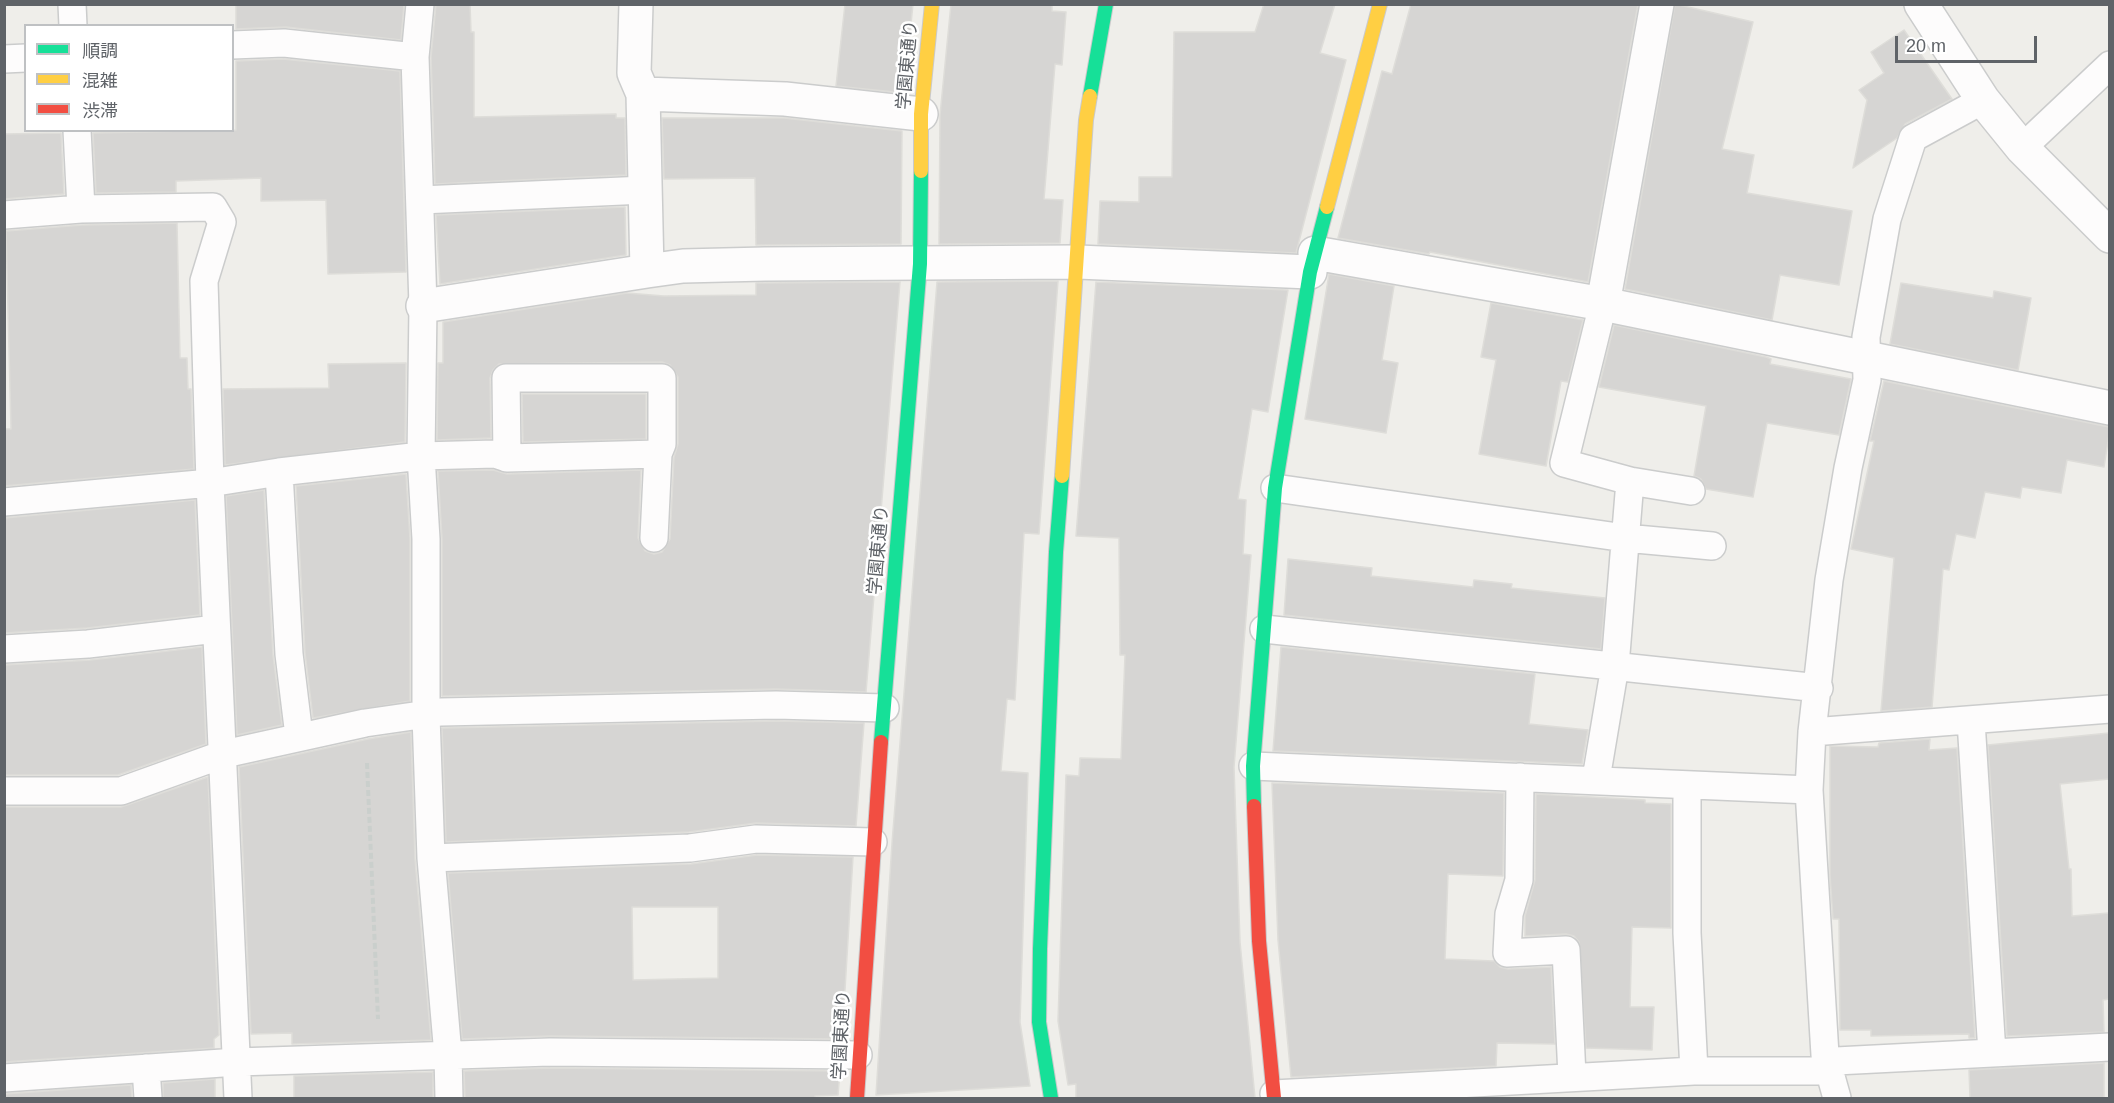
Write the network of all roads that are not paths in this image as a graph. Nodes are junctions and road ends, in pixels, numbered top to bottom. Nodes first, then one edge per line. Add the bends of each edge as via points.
1 (72, 4) edge
2 (420, 4) edge
3 (636, 4) edge
4 (932, 4) edge
5 (1106, 4) edge
6 (1380, 4) edge
7 (1657, 4) edge
8 (1921, 4) edge
9 (73, 24) edge
10 (234, 45) edge
11 (415, 57) junction
12 (24, 58) edge
13 (4, 59) edge
14 (2109, 65) edge
15 (643, 94) junction
16 (1983, 100) junction
17 (921, 114) junction
18 (78, 132) edge
19 (2022, 148) junction
20 (645, 190) junction
21 (421, 200) junction
22 (81, 209) junction
23 (4, 215) edge
24 (2109, 236) edge
25 (1078, 262) junction
26 (1312, 263) junction
27 (920, 264) junction
28 (647, 272) junction
29 (1603, 304) junction
30 (423, 306) junction
31 (1867, 358) junction
32 (2109, 408) edge
33 (658, 454) junction
34 (421, 456) junction
35 (507, 458) junction
36 (279, 472) junction
37 (1630, 481) junction
38 (210, 483) junction
39 (1275, 489) junction
40 (1691, 491) dead end
41 (4, 502) edge
42 (654, 538) dead end
43 (1625, 538) junction
44 (1712, 546) dead end
45 (216, 629) junction
46 (1264, 629) junction
47 (4, 649) edge
48 (1615, 666) junction
49 (1819, 688) junction
50 (885, 708) junction
51 (2109, 709) edge
52 (426, 716) junction
53 (1971, 720) junction
54 (1812, 732) junction
55 (299, 736) junction
56 (224, 754) junction
57 (1253, 766) junction
58 (1520, 777) junction
59 (1596, 779) junction
60 (1687, 785) junction
61 (1809, 790) junction
62 (4, 791) edge
63 (873, 843) junction
64 (431, 858) junction
65 (2109, 1047) edge
66 (1992, 1053) junction
67 (448, 1055) junction
68 (858, 1055) junction
69 (237, 1062) junction
70 (1830, 1067) junction
71 (146, 1068) junction
72 (1694, 1071) junction
73 (1572, 1076) junction
74 (4, 1078) edge
75 (1274, 1096) edge
76 (148, 1098) edge
77 (238, 1098) edge
78 (449, 1098) edge
79 (857, 1098) edge
80 (1051, 1098) edge
81 (1837, 1098) edge

1 - 9 lane
2 - 11 lane
3 - 15 street via 634,73
4 - 17 street, 学園東通り
5 - 25 street via 1086,120
6 - 26 street
7 - 29 street
8 - 16 street
10 - 11 lane via 284,43
11 - 21 lane
12 - 13 lane
14 - 19 lane
15 - 17 street via 785,99
15 - 20 street
16 - 19 street
16 - 31 lane via 1912,138 1887,219 1866,337
17 - 27 street, 学園東通り
18 - 22 lane
19 - 24 street
20 - 21 lane
20 - 28 street
21 - 30 lane
22 - 23 lane
22 - 38 lane via 213,207 222,222 204,281
25 - 26 street
25 - 27 street
25 - 80 street via 1056,552 1040,949 1039,1022
26 - 29 street
26 - 39 street
27 - 28 street via 706,265
27 - 50 street, 学園東通り
28 - 30 street
29 - 31 street
29 - 37 lane via 1564,463
30 - 34 lane
31 - 32 street
31 - 49 lane via 1867,380 1829,580
33 - 35 lane
33 - 35 lane via 662,444 662,378 506,378
33 - 42 lane
34 - 35 lane via 495,454
34 - 36 lane
34 - 52 lane via 426,539
36 - 38 lane
36 - 55 lane via 289,654
37 - 40 lane
37 - 43 lane
38 - 41 lane
38 - 45 lane
39 - 43 lane
39 - 46 street
43 - 44 lane
43 - 48 lane
45 - 47 lane
45 - 56 lane
46 - 48 lane
46 - 57 street
48 - 49 lane
48 - 59 lane
49 - 54 lane
50 - 52 lane via 776,705 441,712
50 - 63 street, 学園東通り
51 - 53 lane
52 - 55 lane
52 - 64 lane
53 - 54 lane
53 - 66 lane
54 - 61 lane
55 - 56 lane
56 - 62 lane via 121,791
56 - 69 lane
57 - 58 lane
57 - 75 street via 1259,941
58 - 59 lane
58 - 73 lane via 1519,880 1509,914 1506,953 1566,950
59 - 60 lane
60 - 61 lane
60 - 72 lane via 1687,933
61 - 70 lane via 1818,964 1825,1055
63 - 64 lane via 756,839 690,848
63 - 68 street, 学園東通り
64 - 67 lane
65 - 66 lane
66 - 70 lane via 1836,1061
67 - 68 lane
67 - 69 lane
67 - 78 lane
68 - 79 street, 学園東通り
69 - 71 lane
69 - 77 lane
70 - 72 lane via 1820,1071
70 - 81 lane
71 - 74 lane
71 - 76 lane
72 - 73 lane
73 - 75 lane

